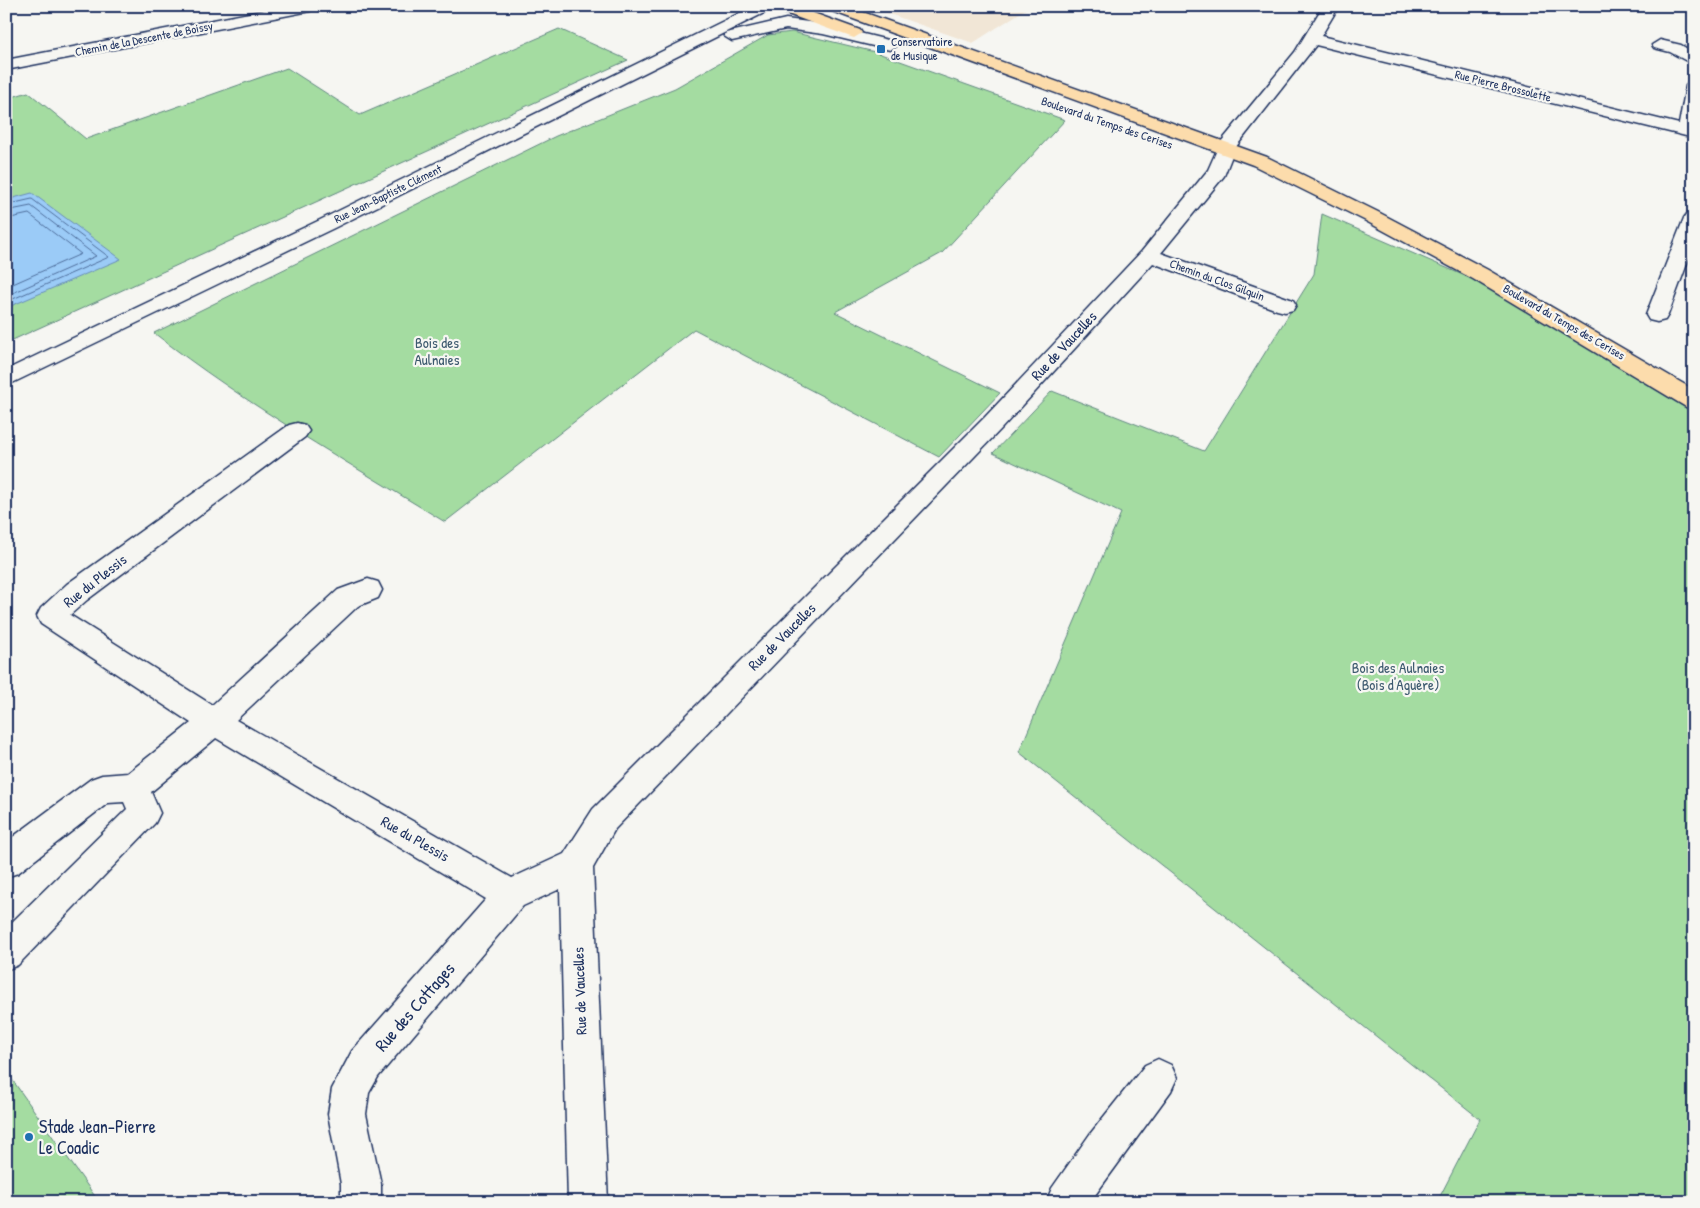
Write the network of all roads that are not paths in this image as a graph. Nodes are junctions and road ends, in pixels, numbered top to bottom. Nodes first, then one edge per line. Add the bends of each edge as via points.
1 (310, 6) edge
2 (768, 6) edge
3 (779, 6) edge
4 (831, 6) edge
5 (1331, 6) edge
6 (724, 10) dead end
7 (1313, 39) junction
8 (890, 45) junction
9 (1660, 45) dead end
10 (908, 52) dead end
11 (657, 60) junction
12 (1694, 60) edge
13 (6, 65) edge
14 (1694, 86) edge
15 (1057, 106) dead end
16 (1690, 132) edge
17 (1223, 156) junction
18 (1694, 218) edge
19 (1149, 255) junction
20 (1285, 305) dead end
21 (1657, 315) dead end
22 (6, 378) edge
23 (1694, 400) edge
24 (297, 431) dead end
25 (368, 590) dead end
26 (215, 721) junction
27 (134, 788) junction
28 (6, 862) edge
29 (576, 865) junction
30 (511, 895) junction
31 (6, 952) edge
32 (1158, 1078) dead end
33 (362, 1202) edge
34 (588, 1202) edge
35 (1066, 1202) edge

1 - 13 street, Chemin de la Descente de Boissy
2 - 11 street, Rue Jean-Baptiste Clément
3 - 8 main road
4 - 17 main road, Boulevard du Temps des Cerises
5 - 7 street, Rue de Vaucelles
6 - 11 street
7 - 16 street, Rue Pierre Brossolette
7 - 17 street, Rue de Vaucelles
8 - 10 main road
8 - 11 street via 786,24 722,39
9 - 12 street via 1675,48
11 - 22 street, Rue Jean-Baptiste Clément via 327,224
14 - 16 street
15 - 17 main road, Boulevard du Temps des Cerises
17 - 19 street, Rue de Vaucelles via 1217,172
17 - 23 main road, Boulevard du Temps des Cerises via 1431,249
18 - 21 street
19 - 20 street, Chemin du Clos Gilquin
19 - 29 street, Rue de Vaucelles via 993,423 604,819
24 - 26 street, Rue du Plessis via 78,592 51,616
25 - 26 street via 348,598
26 - 27 street
26 - 30 street, Rue du Plessis
27 - 28 street via 102,789
27 - 31 street via 144,813
29 - 30 street, Rue des Cottages
29 - 34 street, Rue de Vaucelles
30 - 33 street, Rue des Cottages via 365,1064 351,1089 346,1114
32 - 35 street

